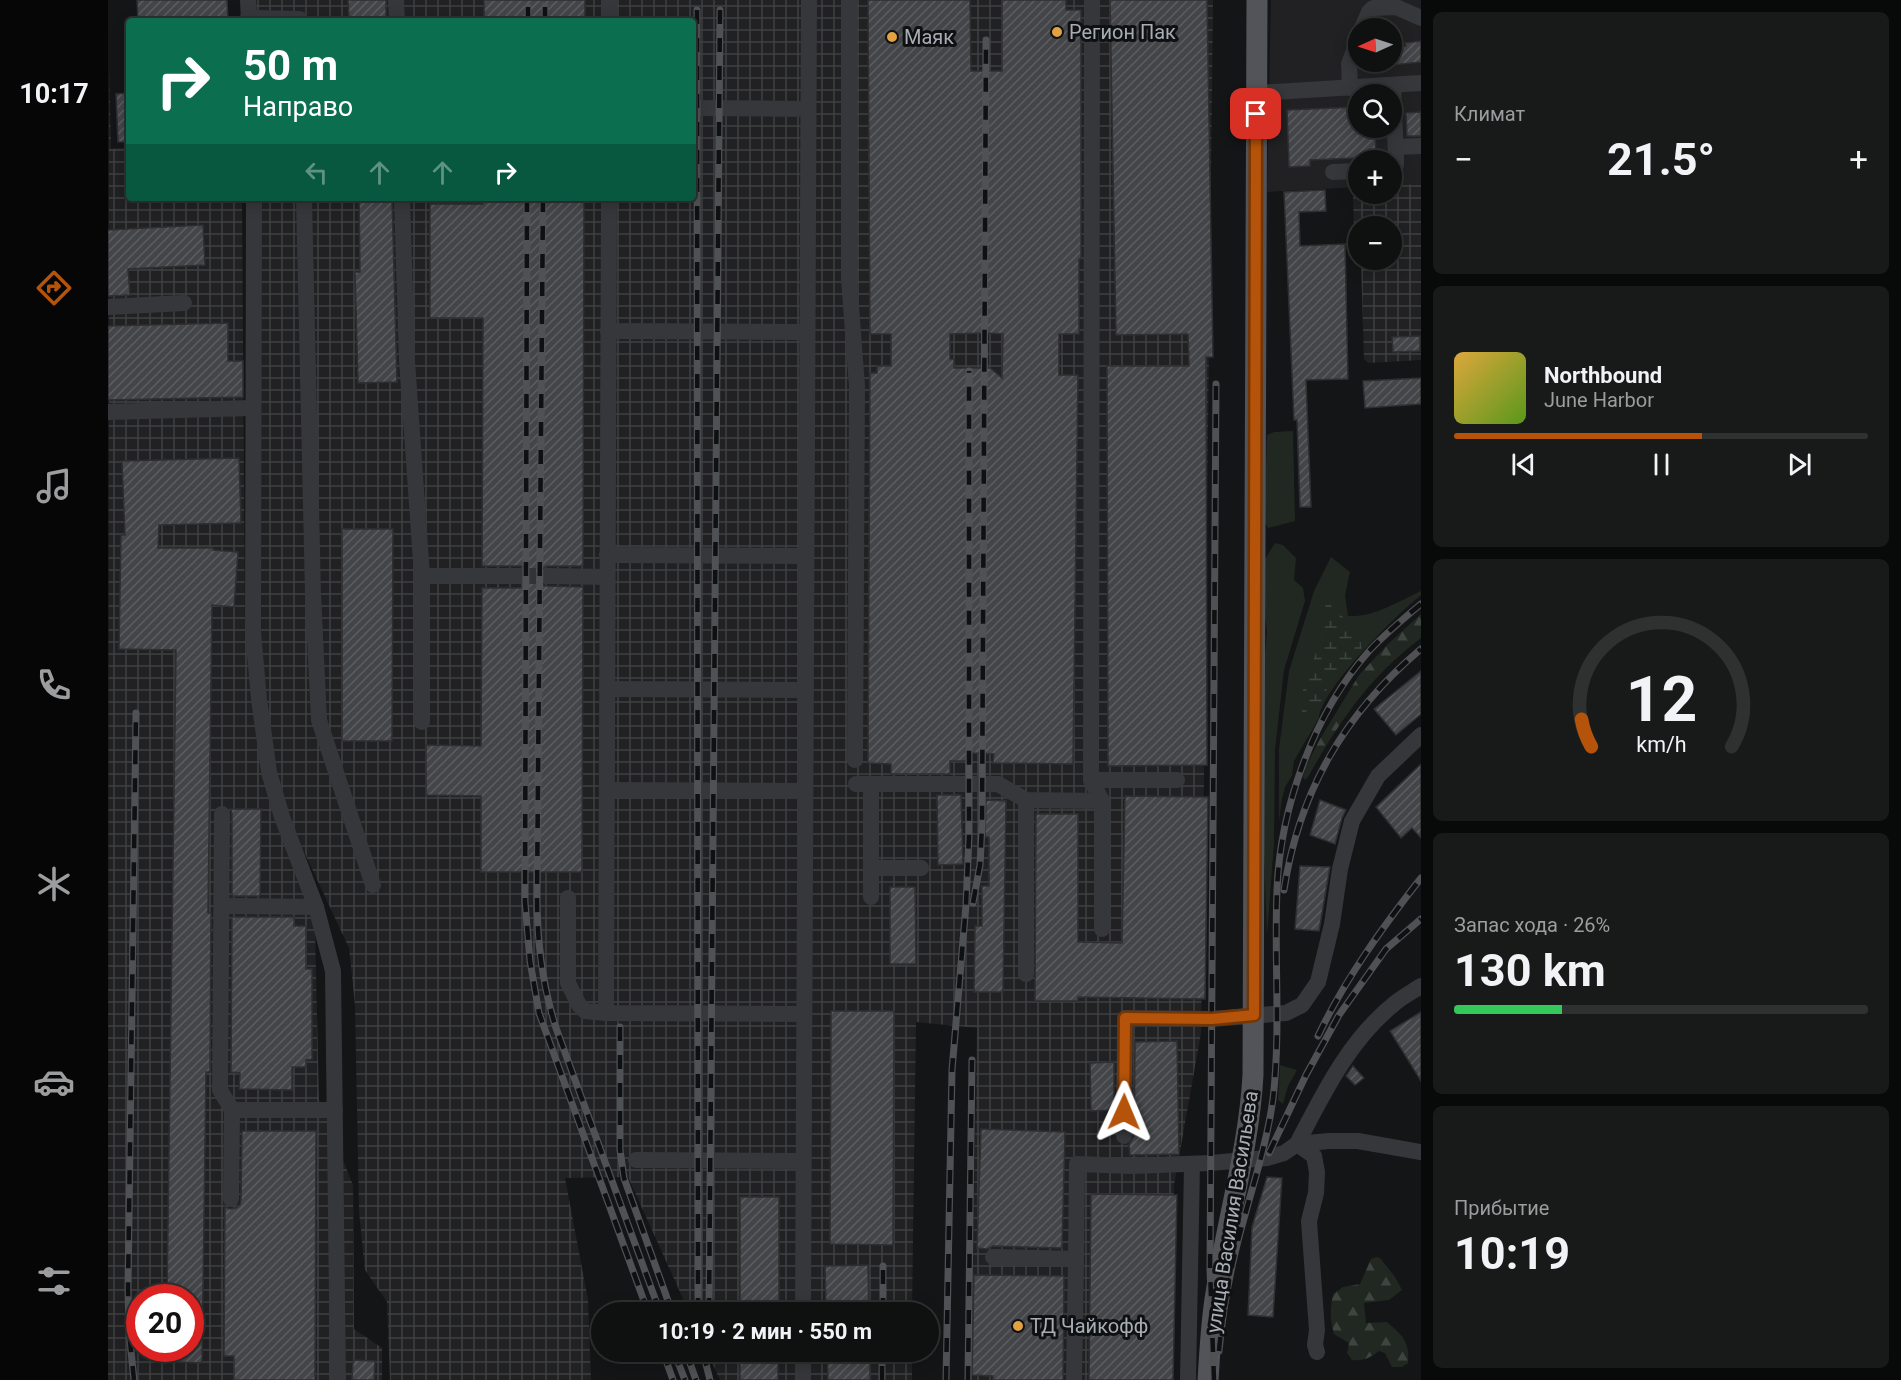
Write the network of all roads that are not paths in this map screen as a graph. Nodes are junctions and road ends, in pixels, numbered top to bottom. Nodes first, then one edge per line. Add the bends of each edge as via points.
1 (248, 0) edge
2 (396, 0) edge
3 (609, 0) edge
4 (809, 0) edge
5 (849, 0) edge
6 (1092, 0) edge
7 (1257, 0) edge
8 (249, 18) edge
9 (397, 18) edge
10 (609, 18) edge
11 (1366, 18) edge
12 (1421, 18) edge
13 (1421, 84) edge
14 (1402, 85) edge
15 (1348, 88) edge
16 (1256, 93) junction
17 (696, 108) edge
18 (808, 109) junction
19 (1396, 138) edge
20 (1421, 146) edge
21 (1396, 147) joint
22 (1348, 171) edge
23 (1333, 172) dead end
24 (254, 201) edge
25 (304, 201) edge
26 (402, 201) edge
27 (609, 201) edge
28 (184, 303) dead end
29 (108, 307) edge
30 (608, 332) junction
31 (807, 332) junction
32 (253, 408) junction
33 (108, 412) edge
34 (607, 555) junction
35 (806, 556) junction
36 (422, 576) junction
37 (520, 576) tunnel mouth
38 (547, 576) tunnel mouth
39 (607, 577) junction
40 (607, 689) junction
41 (806, 690) junction
42 (422, 722) dead end
43 (1421, 735) edge
44 (855, 760) dead end
45 (1091, 780) junction
46 (1177, 780) dead end
47 (606, 790) junction
48 (805, 791) junction
49 (1026, 800) junction
50 (1102, 801) junction
51 (222, 814) dead end
52 (871, 868) junction
53 (921, 868) dead end
54 (373, 885) dead end
55 (871, 897) dead end
56 (567, 898) dead end
57 (222, 906) junction
58 (316, 907) junction
59 (1102, 929) dead end
60 (1026, 974) dead end
61 (1421, 986) edge
62 (606, 1013) junction
63 (804, 1014) junction
64 (1254, 1015) junction
65 (232, 1110) junction
66 (335, 1110) junction
67 (1124, 1136) dead end
68 (1297, 1144) junction
69 (1421, 1152) edge
70 (636, 1160) dead end
71 (1242, 1160) junction
72 (803, 1161) junction
73 (1192, 1164) junction
74 (231, 1199) dead end
75 (993, 1257) dead end
76 (1076, 1259) junction
77 (803, 1302) edge
78 (1317, 1352) dead end
79 (803, 1362) edge
80 (338, 1380) edge
81 (803, 1380) edge
82 (1074, 1380) edge
83 (1188, 1380) edge
84 (1208, 1380) edge

1 - 8 lane
2 - 9 lane
3 - 10 lane
4 - 18 lane
5 - 44 lane via 849,279 857,387
6 - 45 lane
7 - 16 main road, улица Василия Васильева
11 - 12 lane via 1373,8 1396,7
13 - 14 lane
15 - 16 lane
16 - 64 main road, улица Василия Васильева
17 - 18 lane
18 - 31 lane
19 - 21 lane
20 - 21 lane
22 - 23 lane
24 - 32 lane
25 - 54 lane via 319,720
26 - 36 lane via 407,361
27 - 30 lane
28 - 29 lane
30 - 31 lane
30 - 34 lane
31 - 35 lane
32 - 33 lane
32 - 58 lane via 253,632 259,699 269,772
34 - 35 lane
34 - 39 lane
35 - 41 lane
36 - 37 lane
36 - 42 lane
38 - 39 lane
39 - 40 lane
40 - 41 lane
40 - 47 lane
41 - 48 lane
43 - 64 lane via 1378,776 1352,821 1318,982 1302,1005 1286,1012
45 - 46 lane
45 - 50 lane
47 - 48 lane
47 - 62 lane
48 - 63 lane
49 - 50 lane
49 - 52 lane via 998,784 863,784
49 - 60 lane
50 - 59 lane
51 - 57 lane
52 - 53 lane
52 - 55 lane
56 - 62 lane via 568,983 585,1011
57 - 58 lane
57 - 65 lane via 220,1090
58 - 66 lane via 333,971
61 - 68 lane via 1394,1003 1365,1033 1329,1083
62 - 63 lane
63 - 72 lane
64 - 67 lane via 1212,1019 1125,1018
64 - 71 main road, улица Василия Васильева via 1251,1104
65 - 66 lane
65 - 74 lane
66 - 80 lane
68 - 69 lane via 1358,1141
68 - 71 lane via 1279,1155
68 - 78 lane via 1314,1156 1317,1172 1309,1221
70 - 72 lane
71 - 73 lane
71 - 84 main road, улица Василия Васильева via 1216,1293
72 - 77 lane
73 - 76 lane via 1077,1164
73 - 83 lane
75 - 76 lane
76 - 82 lane
79 - 81 lane

